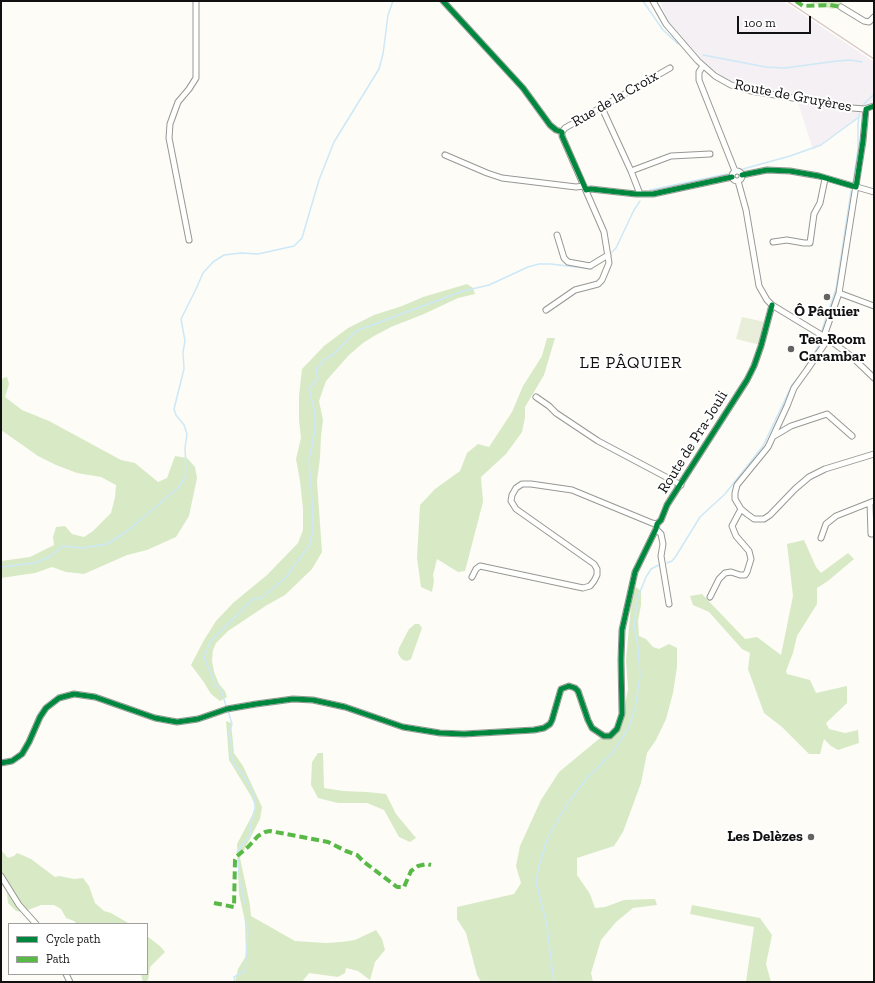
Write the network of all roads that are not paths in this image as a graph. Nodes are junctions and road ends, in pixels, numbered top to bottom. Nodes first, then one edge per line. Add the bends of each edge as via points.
1 (196, 1) edge
2 (443, 1) edge
3 (653, 1) edge
4 (841, 8) dead end
5 (874, 17) edge
6 (703, 66) junction
7 (670, 68) dead end
8 (874, 106) edge
9 (602, 108) junction
10 (866, 109) junction
11 (562, 132) junction
12 (710, 154) dead end
13 (444, 155) dead end
14 (631, 170) junction
15 (735, 171) junction
16 (742, 175) junction
17 (732, 177) junction
18 (825, 178) junction
19 (738, 181) junction
20 (585, 188) junction
21 (856, 188) junction
22 (874, 192) edge
23 (640, 194) junction
24 (557, 235) dead end
25 (189, 240) dead end
26 (773, 242) dead end
27 (608, 255) junction
28 (840, 292) junction
29 (772, 305) junction
30 (874, 306) edge
31 (546, 310) dead end
32 (826, 337) junction
33 (874, 378) edge
34 (536, 397) dead end
35 (774, 436) junction
36 (852, 436) dead end
37 (874, 454) edge
38 (680, 485) junction
39 (872, 502) edge
40 (741, 509) junction
41 (656, 526) junction
42 (874, 534) edge
43 (821, 538) dead end
44 (472, 577) dead end
45 (710, 597) dead end
46 (669, 604) dead end
47 (1, 763) edge
48 (1, 876) edge
49 (35, 923) edge

1 - 25 street via 196,78 178,102 170,124 169,138
2 - 11 street via 523,88 548,123
3 - 6 street, Route de Gruyères via 666,24
4 - 5 street via 864,21 870,21
6 - 10 street, Route de Gruyères via 722,80 744,89
6 - 15 street via 699,72 699,80
7 - 9 street, Rue de la Croix
8 - 10 street, Route de Gruyères
9 - 11 street, Rue de la Croix
9 - 14 street
10 - 21 street
11 - 20 street
12 - 14 street via 671,156
13 - 20 street via 502,178
14 - 23 street
15 - 16 street
15 - 17 street
16 - 18 street via 767,170 784,170
16 - 19 street
17 - 19 street
17 - 23 street via 661,193
18 - 21 street
18 - 26 street via 820,203 814,214 810,243 787,240
19 - 29 street via 746,210 759,286
20 - 23 street
20 - 27 street via 604,232
21 - 22 street
21 - 28 street
24 - 27 street via 564,258 568,262 590,266
27 - 31 street via 605,275 598,284 575,290
28 - 30 street
28 - 32 street
29 - 32 street
29 - 38 street, Route de Pra-Jouli via 761,346 747,380
32 - 33 street
32 - 35 street via 808,370 794,388
34 - 38 street via 598,441
35 - 36 street via 791,426 827,414
35 - 40 street via 737,485 735,493
37 - 40 street via 825,469 809,477 764,519 754,519
38 - 41 street, Route de Pra-Jouli
39 - 42 street via 871,534
39 - 43 street via 836,516 826,524
40 - 45 street via 732,526 736,536 750,551 751,559 747,572 745,575 725,573
41 - 44 street via 572,490 522,484 512,495 516,508 594,564 597,569 594,581 590,586 583,588 480,566
41 - 46 street via 663,544 661,556
41 - 47 street, Route de Pra-Jouli via 633,578 622,630 622,714 617,729 610,736 604,736 592,728 578,691 569,686 560,692 552,720 544,728 464,734 409,728 345,706 313,700 293,699 264,703 227,709 198,719 177,722 155,718 95,697 74,694 59,698 46,708 22,754 12,761
48 - 49 street via 19,905

